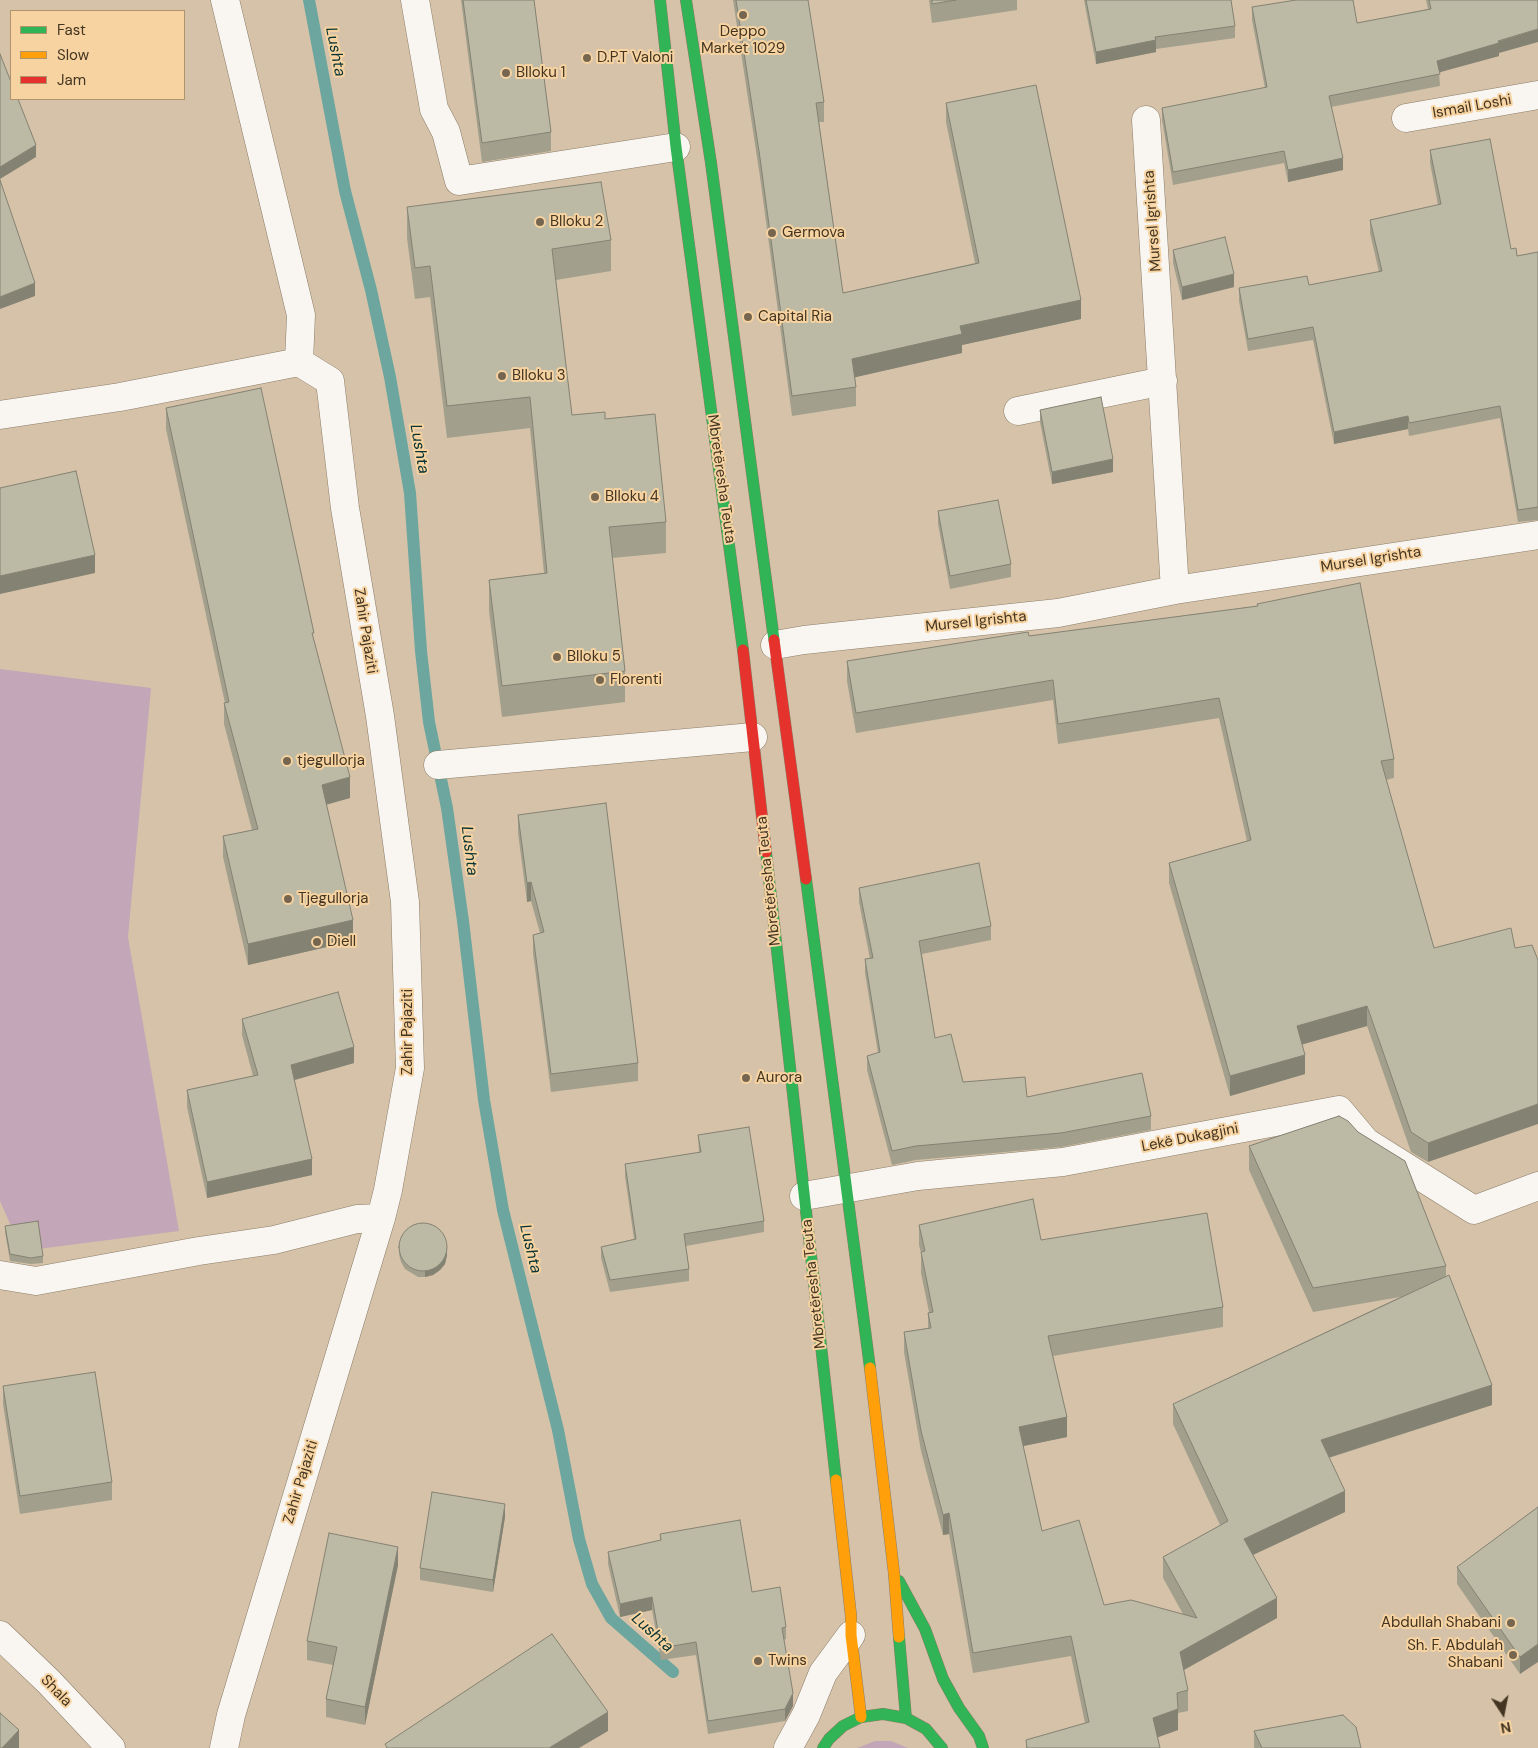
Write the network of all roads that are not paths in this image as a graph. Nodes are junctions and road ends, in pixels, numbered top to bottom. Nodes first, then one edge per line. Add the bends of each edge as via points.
1 (225, 0) edge
2 (415, 0) edge
3 (660, 0) edge
4 (686, 0) edge
5 (1538, 95) edge
6 (1406, 118) dead end
7 (1146, 120) dead end
8 (676, 147) junction
9 (299, 362) junction
10 (1163, 381) junction
11 (1018, 411) dead end
12 (0, 415) edge
13 (1538, 535) edge
14 (1175, 590) junction
15 (775, 645) junction
16 (754, 737) junction
17 (438, 765) dead end
18 (1538, 1186) edge
19 (847, 1188) junction
20 (804, 1196) junction
21 (381, 1218) junction
22 (0, 1275) edge
23 (894, 1574) junction
24 (0, 1635) edge
25 (851, 1635) junction
26 (860, 1717) junction
27 (906, 1718) junction
28 (111, 1748) edge
29 (224, 1748) edge
30 (788, 1748) edge
31 (822, 1748) edge
32 (942, 1748) edge
33 (983, 1748) edge

1 - 9 street via 302,315
2 - 8 street via 434,109 446,132 459,180
3 - 8 main road, Mbretëresha Teuta
4 - 15 main road
5 - 6 street, Ismail Loshi
7 - 10 street, Mursel Igrishta
8 - 16 main road, Mbretëresha Teuta
9 - 12 street via 120,397
9 - 21 street, Zahir Pajaziti via 330,381 345,508 380,716 405,902 410,1068
10 - 11 street
10 - 14 street, Mursel Igrishta
13 - 14 street, Mursel Igrishta
14 - 15 street, Mursel Igrishta via 1058,613
15 - 19 main road
16 - 17 street
16 - 20 main road, Mbretëresha Teuta
18 - 19 street, Lekë Dukagjini via 1474,1210 1366,1142 1339,1110 1063,1162 918,1176
19 - 20 street, Lekë Dukagjini
19 - 23 main road
20 - 25 main road, Mbretëresha Teuta
21 - 22 street via 357,1219 274,1240 36,1281
21 - 29 street, Zahir Pajaziti
23 - 27 main road
23 - 33 main road via 925,1629 943,1679 979,1736
24 - 28 street, Shala
25 - 26 main road, Mbretëresha Teuta
25 - 30 street via 824,1673
26 - 27 main road via 883,1714
26 - 31 main road via 843,1726
27 - 32 main road via 926,1729

